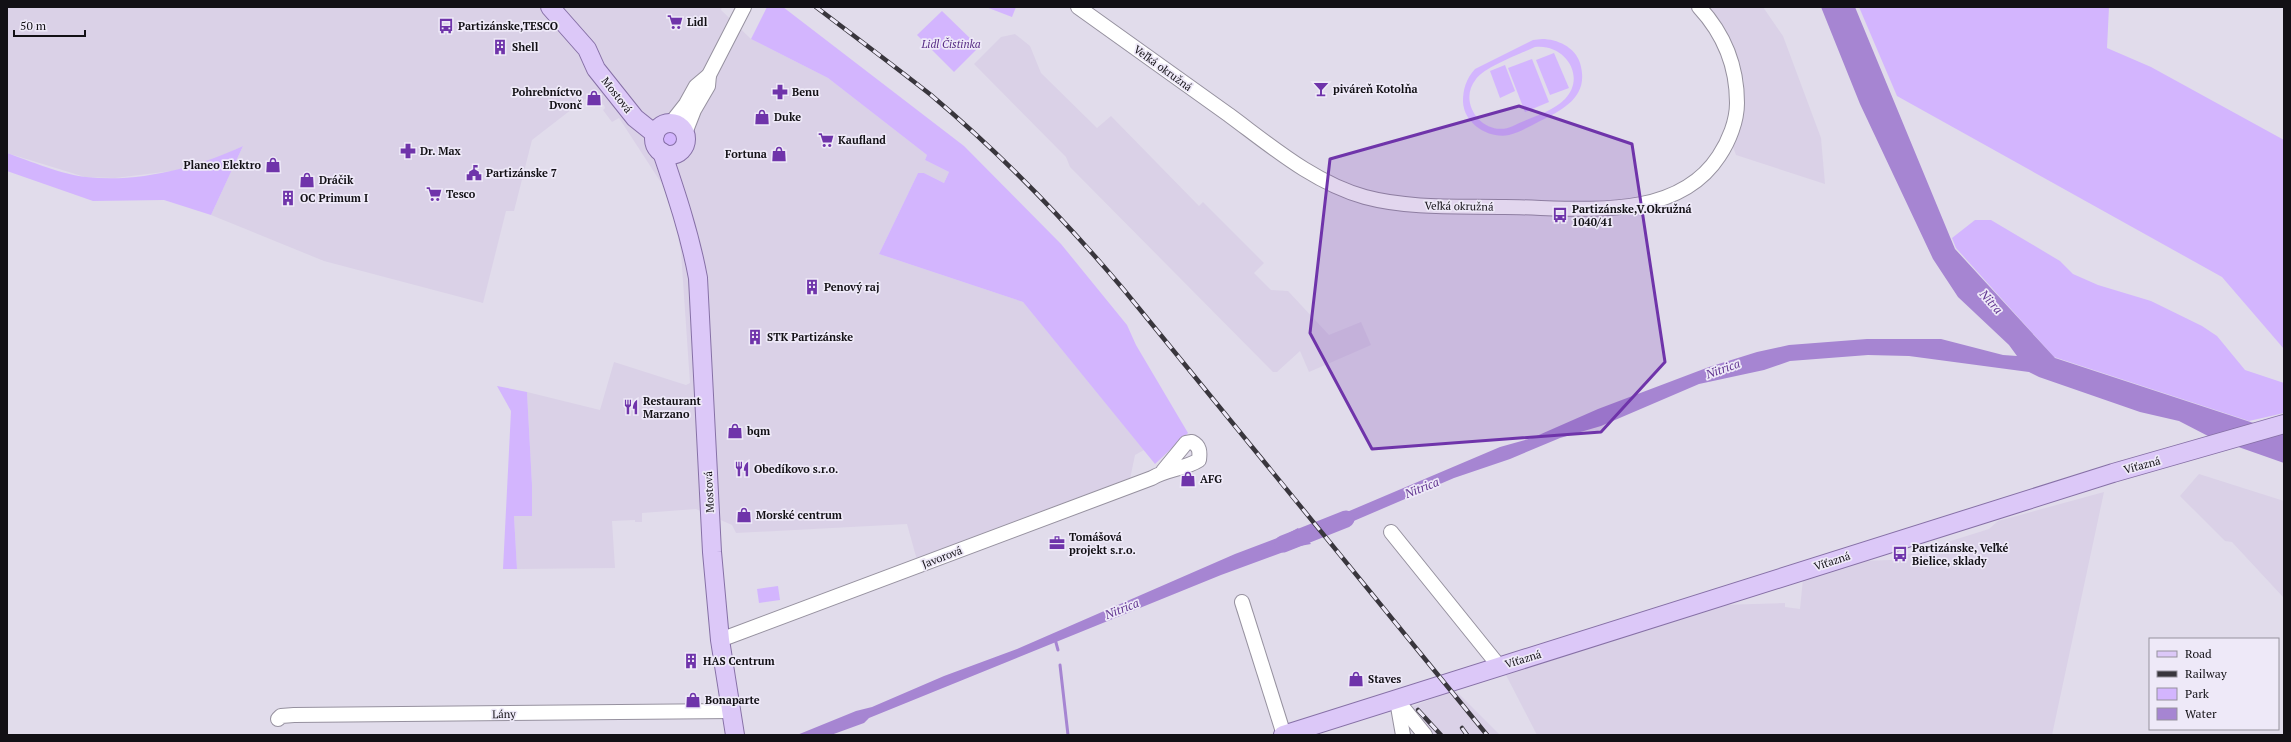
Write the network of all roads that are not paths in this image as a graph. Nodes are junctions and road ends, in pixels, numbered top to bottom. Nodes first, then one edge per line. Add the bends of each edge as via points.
1 (550, 7) edge
2 (744, 7) edge
3 (1078, 7) edge
4 (1699, 7) edge
5 (668, 129) junction
6 (669, 153) junction
7 (2284, 424) edge
8 (1163, 471) dead end
9 (1391, 532) dead end
10 (1242, 602) dead end
11 (720, 640) junction
12 (1499, 666) junction
13 (1396, 699) junction
14 (732, 711) junction
15 (278, 719) dead end
16 (735, 735) edge
17 (1283, 735) edge
18 (1403, 735) edge
19 (1426, 735) edge

1 - 5 main road, Mostová via 587,49 596,69 635,118
2 - 5 street via 709,75 696,86
3 - 4 street, Veľká okružná via 1261,139 1328,183 1364,196 1414,205 1555,208 1636,206 1660,200 1686,188 1714,164 1737,115 1737,87 1732,61 1722,38
5 - 6 main road, Mostová via 656,145
5 - 6 main road via 685,145
6 - 11 main road, Mostová via 678,202 693,249 698,278 712,552
7 - 12 main road, Víťazná via 2113,473
8 - 11 street, Javorová via 1152,478
9 - 12 street, Víťazná
10 - 17 street, Víťazná
11 - 14 main road, Mostová
12 - 13 main road, Víťazná
13 - 17 main road, Víťazná
13 - 18 street
13 - 19 street
14 - 15 street, Lány via 281,716
14 - 16 main road, Mostová

